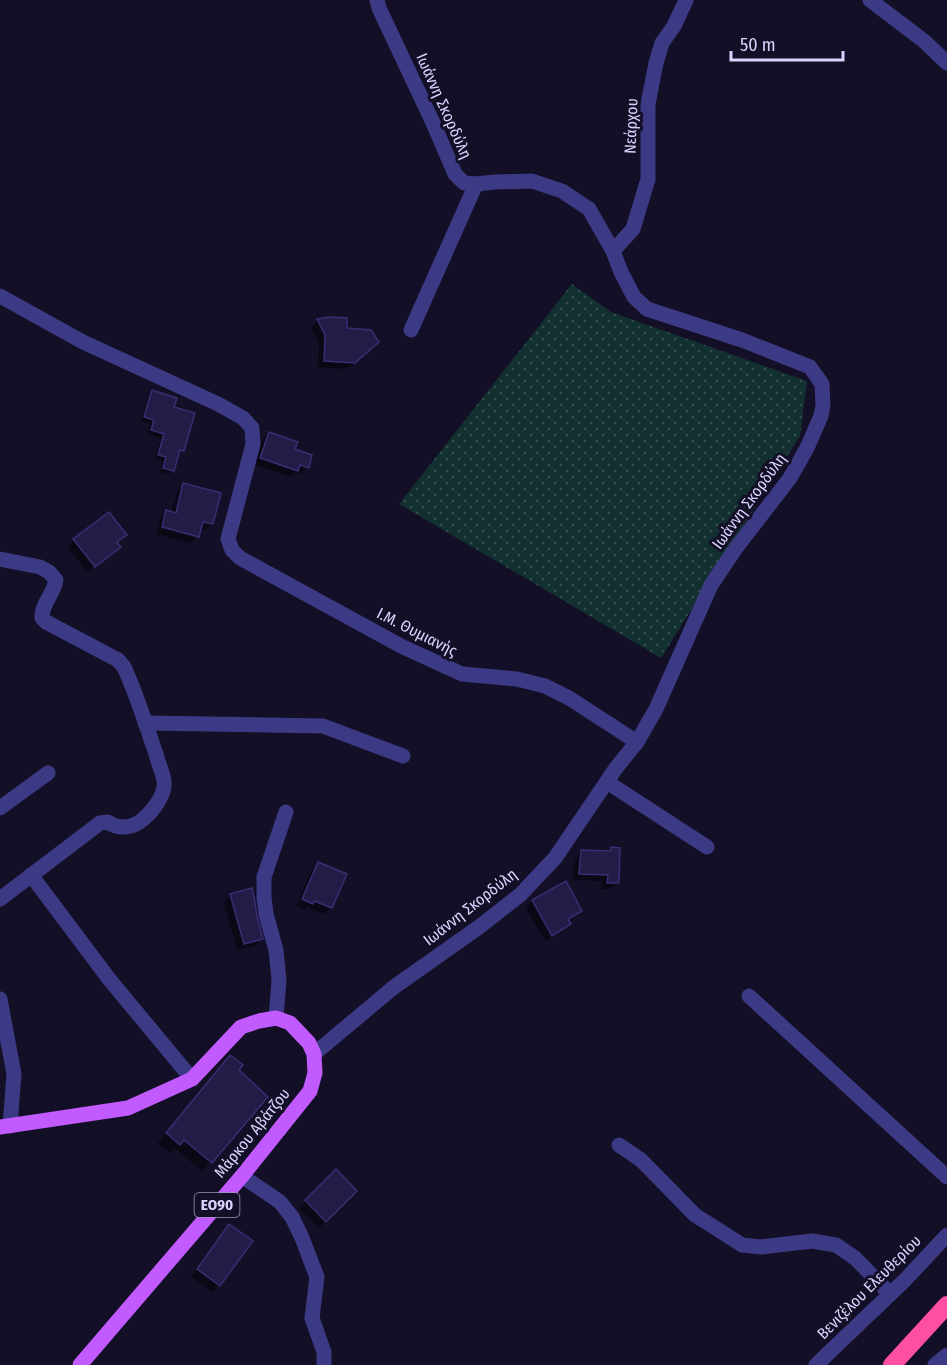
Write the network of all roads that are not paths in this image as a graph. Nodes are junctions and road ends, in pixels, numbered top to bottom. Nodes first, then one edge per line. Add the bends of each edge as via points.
1 (377, 0) edge
2 (686, 0) edge
3 (870, 0) edge
4 (947, 63) edge
5 (476, 184) junction
6 (613, 250) junction
7 (0, 296) edge
8 (411, 330) dead end
9 (0, 559) edge
10 (145, 723) junction
11 (637, 742) junction
12 (403, 756) dead end
13 (48, 773) dead end
14 (607, 782) junction
15 (0, 808) edge
16 (286, 812) dead end
17 (707, 847) dead end
18 (32, 875) junction
19 (0, 899) edge
20 (749, 996) dead end
21 (0, 999) edge
22 (276, 1018) junction
23 (314, 1054) junction
24 (192, 1079) junction
25 (5, 1127) edge
26 (619, 1145) dead end
27 (242, 1176) junction
28 (947, 1177) edge
29 (947, 1235) edge
30 (890, 1294) junction
31 (947, 1305) edge
32 (947, 1355) edge
33 (80, 1365) edge
34 (324, 1365) edge
35 (816, 1365) edge
36 (892, 1365) edge
37 (935, 1365) edge

1 - 5 street, Ιωάννη Σκορδύλη via 454,174 464,183
2 - 6 street, Νεάρχου via 656,63 648,104 648,179 633,229
3 - 4 street
5 - 6 street, Ιωάννη Σκορδύλη via 532,181 562,191 589,209
5 - 8 street
6 - 11 street, Ιωάννη Σκορδύλη via 634,297 647,309 810,367 822,384 823,405 807,448 790,478 711,585 656,709
7 - 11 street, Ι.Μ. Θυμιανής via 83,342 243,418 252,428 253,444 228,539 240,558 401,646 462,674 545,686
9 - 10 street via 49,572 56,580 55,587 42,618 118,660
10 - 12 street via 323,726
10 - 18 street via 165,782 155,808 133,826 100,823
11 - 14 street, Ιωάννη Σκορδύλη
13 - 15 street
14 - 17 street
14 - 23 street, Ιωάννη Σκορδύλη via 555,858 520,895 394,987
16 - 22 street via 264,877 279,980
18 - 19 street
18 - 24 street via 109,979
20 - 28 street
21 - 25 street via 14,1074
22 - 23 main road via 290,1023
22 - 24 main road via 241,1027
23 - 27 main road, Μάρκου Αβάτζου / ΕΟ90 via 315,1073 309,1091
24 - 25 main road via 128,1108
26 - 30 street via 641,1160 695,1215 742,1245 760,1247 812,1241 836,1245 855,1258
27 - 33 main road, Μάρκου Αβάτζου / ΕΟ90
27 - 34 street via 280,1202 302,1238 317,1277 312,1318 324,1352
29 - 30 street, Βενιζέλου Ελευθερίου
30 - 35 street, Βενιζέλου Ελευθερίου
31 - 36 highway
32 - 37 street

